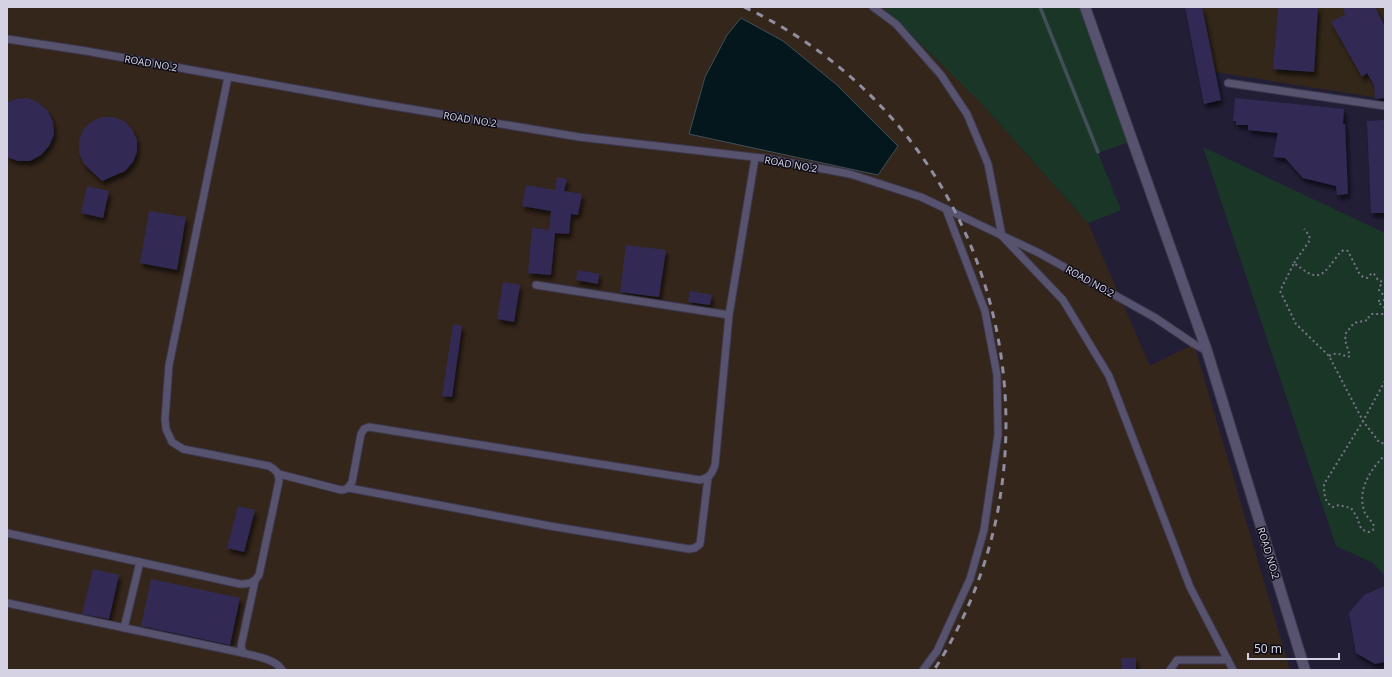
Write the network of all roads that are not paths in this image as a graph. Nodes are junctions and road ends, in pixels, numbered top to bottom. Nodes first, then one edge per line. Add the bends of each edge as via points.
1 (873, 7) edge
2 (1085, 7) edge
3 (7, 39) edge
4 (228, 77) junction
5 (1228, 83) dead end
6 (1385, 106) edge
7 (755, 158) junction
8 (946, 209) junction
9 (1002, 236) junction
10 (536, 285) dead end
11 (729, 315) junction
12 (1207, 351) junction
13 (279, 474) junction
14 (708, 478) junction
15 (349, 488) junction
16 (7, 533) edge
17 (140, 562) junction
18 (255, 581) junction
19 (7, 603) edge
20 (124, 628) junction
21 (243, 653) junction
22 (1228, 660) junction
23 (282, 670) edge
24 (923, 670) edge
25 (1170, 670) edge
26 (1233, 670) edge
27 (1305, 670) edge

1 - 9 lane via 896,24 942,75 967,114 988,164
2 - 12 street
3 - 4 lane, ROAD NO.2
4 - 7 lane, ROAD NO.2 via 578,137
4 - 13 lane via 169,365 164,419 169,437 175,445 183,449 269,466 276,469
5 - 6 lane
7 - 8 lane, ROAD NO.2 via 850,174 921,197
7 - 11 lane
8 - 9 lane, ROAD NO.2
8 - 24 lane via 985,311 997,375 998,436 984,530 970,578 937,651
9 - 12 lane, ROAD NO.2 via 1039,253 1154,317
9 - 22 lane via 1063,300 1109,376 1190,586
10 - 11 lane
11 - 14 lane via 715,465
12 - 27 street, ROAD NO.2
13 - 15 lane via 341,490
13 - 18 lane via 259,576
14 - 15 lane via 700,480 369,427 361,434
14 - 15 lane via 700,544 689,549
16 - 17 lane
17 - 18 lane via 240,584
17 - 20 lane
18 - 21 lane via 241,646
19 - 20 lane
20 - 21 lane
21 - 23 lane via 275,663
22 - 25 lane via 1177,660
22 - 26 lane

